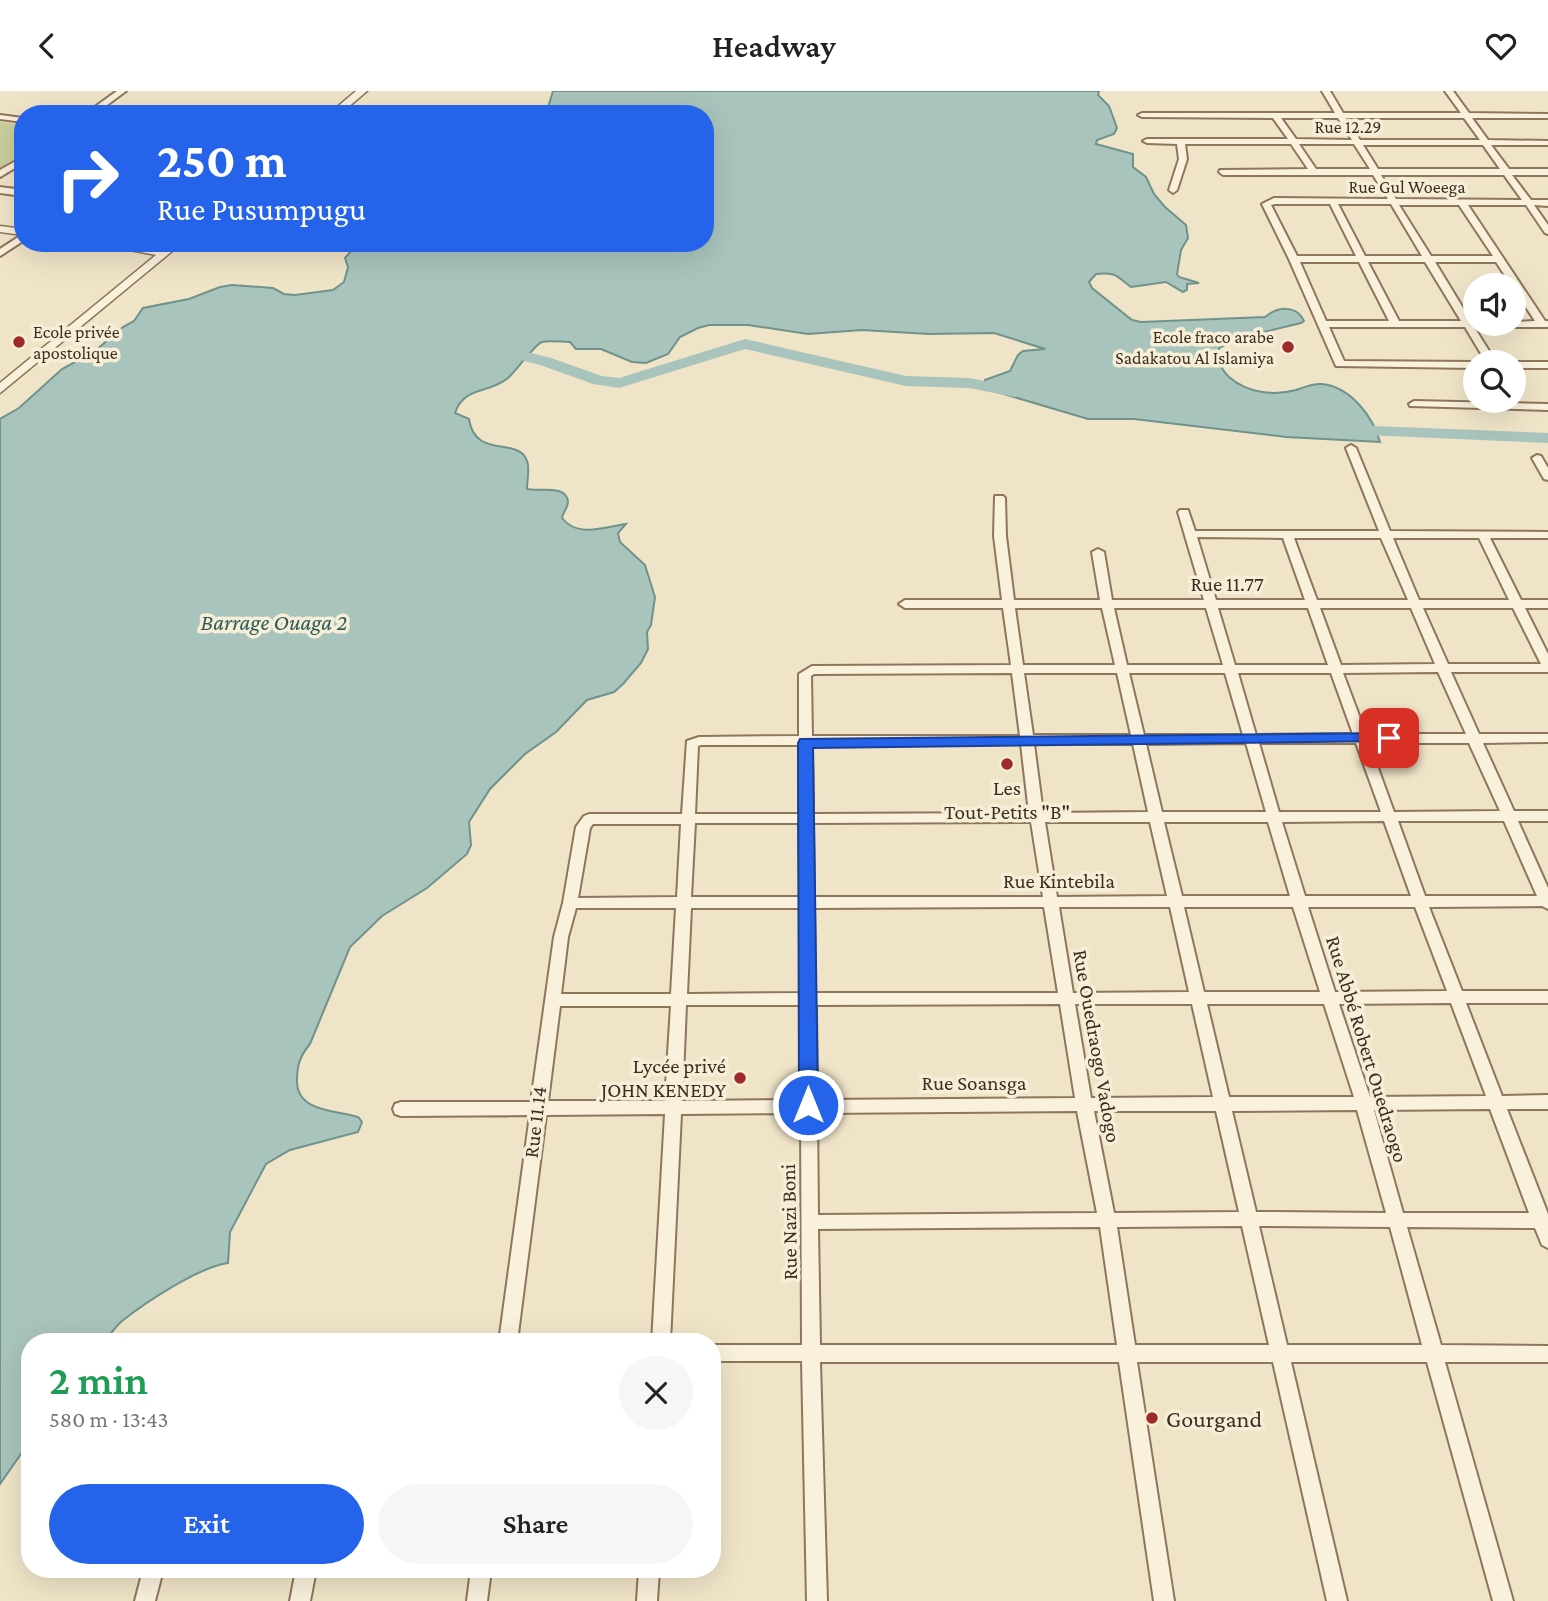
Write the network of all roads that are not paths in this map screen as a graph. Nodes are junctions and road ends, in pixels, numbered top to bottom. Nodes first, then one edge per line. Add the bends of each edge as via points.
1 (122, 91) edge
2 (362, 91) edge
3 (1326, 91) edge
4 (1449, 91) edge
5 (102, 105) edge
6 (345, 105) edge
7 (1142, 115) dead end
8 (1276, 116) junction
9 (1341, 116) junction
10 (1466, 116) junction
11 (1548, 116) edge
12 (1147, 141) dead end
13 (1181, 141) junction
14 (1292, 142) junction
15 (1358, 142) junction
16 (1483, 142) junction
17 (1548, 143) edge
18 (1223, 171) dead end
19 (1312, 171) junction
20 (1374, 171) junction
21 (1506, 171) junction
22 (1548, 172) edge
23 (1174, 190) dead end
24 (1333, 202) junction
25 (1395, 202) junction
26 (1462, 202) junction
27 (1528, 203) junction
28 (1548, 203) edge
29 (1548, 231) edge
30 (14, 242) edge
31 (158, 252) edge
32 (0, 253) edge
33 (165, 253) joint
34 (1294, 259) junction
35 (1362, 259) junction
36 (1430, 260) junction
37 (1500, 260) junction
38 (1463, 316) edge
39 (1395, 323) junction
40 (1324, 324) junction
41 (1463, 324) edge
42 (1526, 324) edge
43 (1545, 324) edge
44 (1463, 365) edge
45 (1526, 365) edge
46 (1548, 365) edge
47 (0, 389) edge
48 (1414, 404) dead end
49 (1463, 404) edge
50 (1526, 405) edge
51 (1548, 407) edge
52 (1351, 449) dead end
53 (1537, 458) dead end
54 (1548, 477) edge
55 (999, 498) dead end
56 (1184, 512) dead end
57 (1189, 534) junction
58 (1287, 534) junction
59 (1384, 534) junction
60 (1483, 535) junction
61 (1548, 535) edge
62 (1098, 552) dead end
63 (1209, 603) junction
64 (905, 604) dead end
65 (1008, 604) junction
66 (1107, 604) junction
67 (1313, 604) junction
68 (1414, 604) junction
69 (1518, 604) junction
70 (1548, 604) edge
71 (1548, 667) edge
72 (1336, 668) junction
73 (1443, 668) junction
74 (1229, 669) junction
75 (1018, 670) junction
76 (1123, 670) junction
77 (1361, 738) junction
78 (1472, 738) junction
79 (1548, 738) edge
80 (1027, 740) junction
81 (1250, 740) junction
82 (1139, 741) junction
83 (805, 743) junction
84 (1390, 815) junction
85 (1508, 815) junction
86 (1155, 816) junction
87 (1273, 816) junction
88 (1548, 816) edge
89 (688, 818) junction
90 (805, 818) junction
91 (1037, 818) junction
92 (685, 901) junction
93 (1420, 901) junction
94 (807, 902) junction
95 (1051, 902) junction
96 (1175, 902) junction
97 (1299, 902) junction
98 (1548, 902) edge
99 (570, 903) junction
100 (1328, 996) junction
101 (1068, 997) junction
102 (1458, 997) junction
103 (1548, 997) edge
104 (677, 998) junction
105 (1196, 998) junction
106 (807, 999) junction
107 (552, 1000) junction
108 (1363, 1101) junction
109 (1497, 1102) junction
110 (1548, 1102) edge
111 (1224, 1103) junction
112 (1084, 1104) junction
113 (673, 1105) junction
114 (808, 1105) junction
115 (537, 1108) junction
116 (401, 1109) dead end
117 (1107, 1219) junction
118 (1251, 1219) junction
119 (1398, 1220) junction
120 (810, 1221) junction
121 (1544, 1221) edge
122 (1548, 1240) edge
123 (509, 1333) edge
124 (661, 1333) edge
125 (721, 1353) edge
126 (811, 1353) junction
127 (1126, 1353) junction
128 (1280, 1353) junction
129 (1433, 1353) junction
130 (1548, 1354) edge
131 (151, 1578) edge
132 (304, 1578) edge
133 (480, 1578) edge
134 (648, 1578) edge
135 (145, 1601) edge
136 (300, 1601) edge
137 (477, 1601) edge
138 (647, 1601) edge
139 (817, 1601) edge
140 (1164, 1601) edge
141 (1338, 1601) edge
142 (1503, 1601) edge

1 - 5 street
2 - 6 street
3 - 9 street
4 - 10 street
7 - 8 street
8 - 9 street
8 - 14 street
9 - 10 street
9 - 15 street
10 - 11 street
10 - 16 street
12 - 13 street, Rue 12.29
13 - 14 street, Rue 12.29
13 - 23 street via 1183,159
14 - 15 street, Rue 12.29
14 - 19 street
15 - 16 street, Rue 12.29
15 - 20 street
16 - 17 street, Rue 12.29
16 - 21 street
18 - 19 street
19 - 20 street
20 - 21 street
20 - 25 street
21 - 22 street
21 - 27 street
24 - 25 street, Rue Gul Woeega
24 - 34 street, Rue Gul Woeega via 1266,204
24 - 35 street
25 - 26 street, Rue Gul Woeega
25 - 36 street
26 - 27 street, Rue Gul Woeega
26 - 37 street
27 - 28 street, Rue Gul Woeega
27 - 29 street
30 - 32 street
31 - 33 street
33 - 47 street
34 - 35 street
34 - 40 street
35 - 36 street
35 - 39 street
36 - 37 street
36 - 38 street
37 - 43 street
39 - 40 street
39 - 41 street
40 - 44 street via 1340,364
42 - 43 street
45 - 46 street
48 - 49 street
50 - 51 street
52 - 59 street
53 - 54 street
55 - 65 street, Rue Ouedraogo Vadogo
56 - 57 street, Rue Abbé Robert Ouedraogo
57 - 58 street
57 - 63 street, Rue Abbé Robert Ouedraogo
58 - 59 street
58 - 67 street
59 - 60 street
59 - 68 street
60 - 61 street
60 - 69 street
62 - 66 street
63 - 66 street, Rue 11.77
63 - 67 street, Rue 11.77
63 - 74 street, Rue Abbé Robert Ouedraogo
64 - 65 street, Rue 11.77
65 - 66 street, Rue 11.77
65 - 75 street, Rue Ouedraogo Vadogo
66 - 76 street
67 - 68 street, Rue 11.77
67 - 72 street
68 - 69 street, Rue 11.77
68 - 73 street
69 - 70 street, Rue 11.77
69 - 71 street
71 - 73 street
72 - 73 street
72 - 74 street
72 - 77 street
73 - 78 street
74 - 76 street
74 - 81 street, Rue Abbé Robert Ouedraogo
75 - 76 street
75 - 80 street, Rue Ouedraogo Vadogo
75 - 83 street, Rue Nazi Boni via 813,670 805,674
76 - 82 street
77 - 78 street
77 - 81 street
77 - 84 street
78 - 79 street
78 - 85 street
80 - 82 street
80 - 83 street
80 - 91 street, Rue Ouedraogo Vadogo
81 - 82 street
81 - 87 street, Rue Abbé Robert Ouedraogo
82 - 86 street
83 - 89 street via 692,744
83 - 90 street, Rue Nazi Boni
84 - 85 street
84 - 87 street
84 - 93 street
85 - 88 street
85 - 98 street
86 - 87 street
86 - 91 street
86 - 96 street
87 - 97 street, Rue Abbé Robert Ouedraogo
89 - 90 street
89 - 92 street
89 - 99 street, Rue 11.14 via 586,821
90 - 91 street
90 - 94 street, Rue Nazi Boni
91 - 95 street, Rue Ouedraogo Vadogo
92 - 94 street, Rue Kintebila
92 - 99 street, Rue Kintebila
92 - 104 street
93 - 97 street, Rue Kintebila
93 - 98 street, Rue Kintebila
93 - 102 street
94 - 95 street, Rue Kintebila
94 - 106 street, Rue Nazi Boni
95 - 96 street, Rue Kintebila
95 - 101 street, Rue Ouedraogo Vadogo
96 - 97 street, Rue Kintebila
96 - 105 street
97 - 100 street, Rue Abbé Robert Ouedraogo
99 - 107 street, Rue 11.14
100 - 102 street
100 - 105 street
100 - 108 street, Rue Abbé Robert Ouedraogo
101 - 105 street
101 - 106 street
101 - 112 street, Rue Ouedraogo Vadogo
102 - 103 street
102 - 109 street
104 - 106 street
104 - 107 street
104 - 113 street
105 - 111 street
106 - 114 street, Rue Nazi Boni
107 - 115 street, Rue 11.14
108 - 109 street, Rue Soansga
108 - 111 street, Rue Soansga
108 - 119 street, Rue Abbé Robert Ouedraogo
109 - 110 street, Rue Soansga
109 - 121 street
111 - 112 street, Rue Soansga
111 - 118 street
112 - 114 street, Rue Soansga
112 - 117 street, Rue Ouedraogo Vadogo
113 - 114 street, Rue Soansga
113 - 115 street, Rue Soansga
113 - 124 street
114 - 120 street, Rue Nazi Boni
115 - 116 street, Rue Soansga
115 - 123 street, Rue 11.14
117 - 118 street
117 - 120 street
117 - 127 street, Rue Ouedraogo Vadogo
118 - 119 street
118 - 128 street
119 - 121 street
119 - 129 street, Rue Abbé Robert Ouedraogo
120 - 126 street, Rue Nazi Boni
121 - 122 street
125 - 126 street
126 - 127 street
126 - 139 street, Rue Nazi Boni
127 - 128 street
127 - 140 street, Rue Ouedraogo Vadogo
128 - 129 street
128 - 141 street
129 - 130 street
129 - 142 street, Rue Abbé Robert Ouedraogo
131 - 135 street
132 - 136 street
133 - 137 street
134 - 138 street

